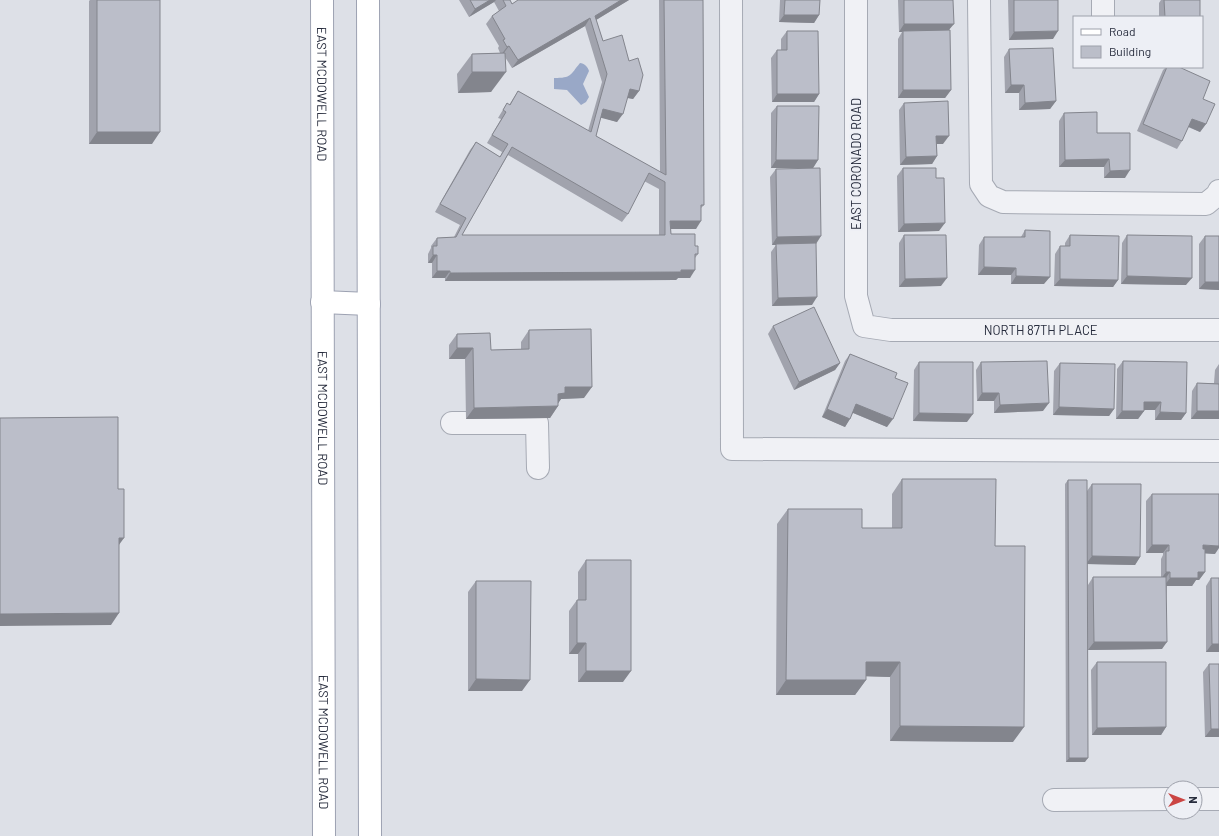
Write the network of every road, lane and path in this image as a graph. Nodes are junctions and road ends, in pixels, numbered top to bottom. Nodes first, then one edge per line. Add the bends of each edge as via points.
1 (322, 0) edge
2 (368, 0) edge
3 (730, 0) edge
4 (856, 0) edge
5 (979, 0) edge
6 (1103, 0) edge
7 (1103, 16) edge
8 (1219, 191) edge
9 (322, 302) junction
10 (369, 304) junction
11 (864, 326) joint
12 (1219, 330) edge
13 (452, 423) dead end
14 (1219, 452) edge
15 (538, 468) dead end
16 (1163, 799) edge
17 (1203, 799) edge
18 (1219, 799) edge
19 (1054, 800) dead end
20 (324, 836) edge
21 (370, 836) edge

1 - 9 main road, EAST MCDOWELL ROAD
2 - 10 main road
3 - 14 street via 732,449
4 - 11 street, EAST CORONADO ROAD via 856,296
5 - 8 street via 981,184 989,196 1003,202 1206,204
6 - 7 street
9 - 10 main road
9 - 20 main road, EAST MCDOWELL ROAD
10 - 21 main road
11 - 12 street, NORTH 87TH PLACE via 891,330
13 - 15 street via 537,423
16 - 19 street
17 - 18 street

